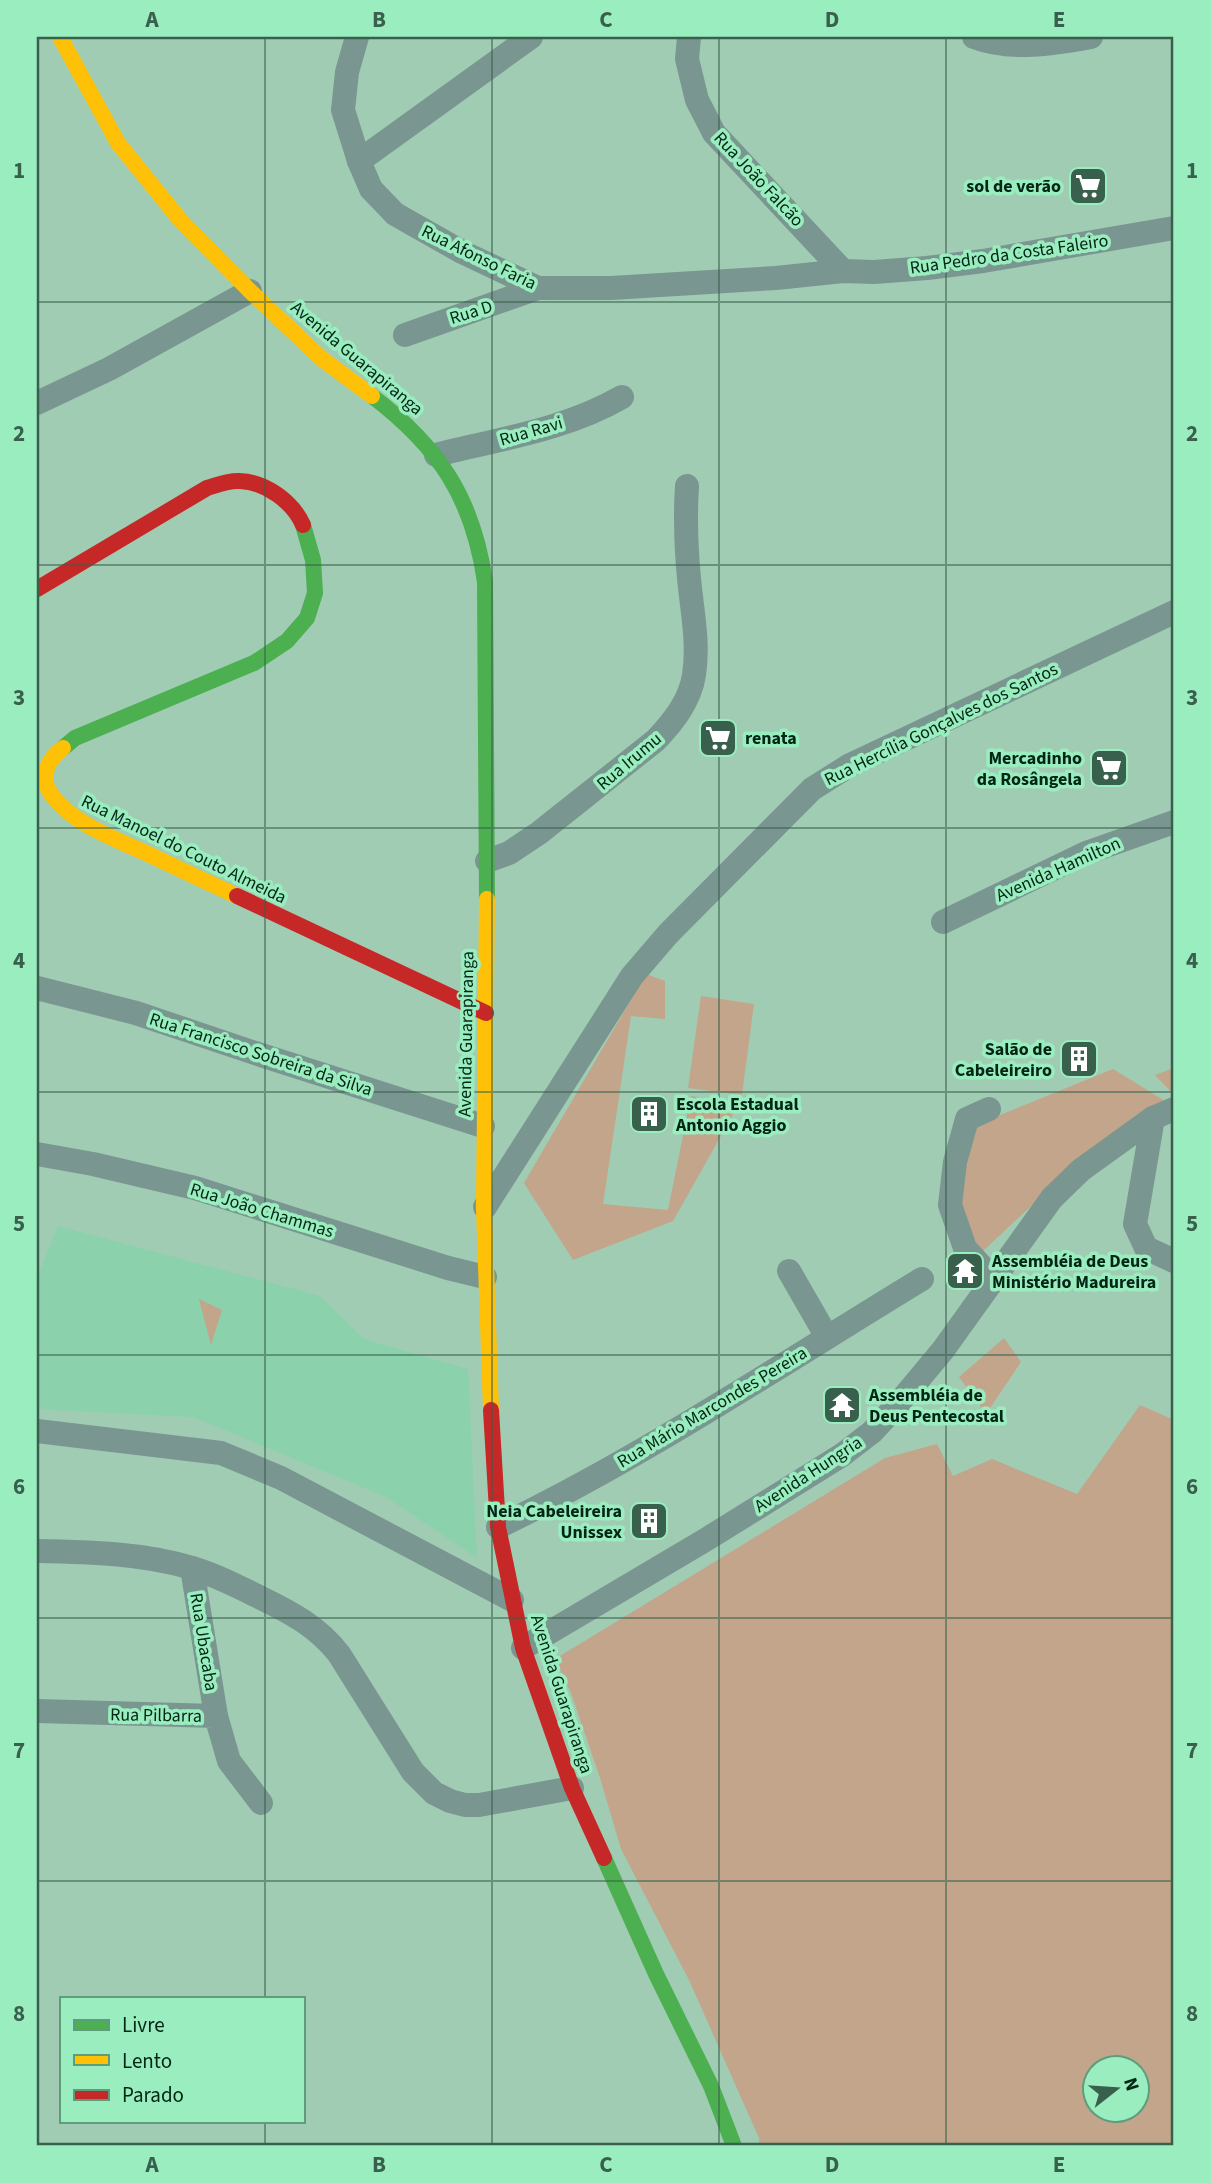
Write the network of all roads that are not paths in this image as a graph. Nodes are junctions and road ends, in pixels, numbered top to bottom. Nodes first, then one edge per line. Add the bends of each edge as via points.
1 (60, 37) edge
2 (358, 37) edge
3 (531, 37) edge
4 (689, 37) edge
5 (974, 37) edge
6 (1091, 37) edge
7 (359, 161) junction
8 (1174, 228) edge
9 (842, 271) junction
10 (538, 288) junction
11 (250, 291) junction
12 (405, 335) dead end
13 (622, 397) dead end
14 (37, 403) edge
15 (436, 455) junction
16 (687, 486) dead end
17 (37, 589) edge
18 (1174, 612) edge
19 (1174, 822) edge
20 (487, 861) junction
21 (943, 922) dead end
22 (37, 988) edge
23 (486, 1013) junction
24 (989, 1109) dead end
25 (1164, 1113) edge
26 (483, 1126) junction
27 (37, 1154) edge
28 (484, 1208) junction
29 (1174, 1261) edge
30 (789, 1271) dead end
31 (485, 1277) junction
32 (922, 1279) dead end
33 (994, 1280) junction
34 (827, 1337) junction
35 (37, 1431) edge
36 (498, 1527) junction
37 (37, 1551) edge
38 (192, 1568) junction
39 (512, 1600) junction
40 (523, 1648) junction
41 (37, 1712) edge
42 (216, 1716) junction
43 (572, 1788) junction
44 (261, 1803) dead end
45 (734, 2146) edge

1 - 11 main road, Avenida Guarapiranga via 118,143 181,221
2 - 7 street, Rua Afonso Faria via 347,72 344,110
3 - 7 street
4 - 9 street, Rua João Falcão via 687,59 697,100 714,133
5 - 6 street via 1023,45
7 - 10 street, Rua Afonso Faria via 372,189 395,214
8 - 9 street, Rua Pedro da Costa Faleiro via 983,261
9 - 10 street, Rua Afonso Faria via 649,286
10 - 12 street, Rua D
11 - 14 street
11 - 15 main road, Avenida Guarapiranga via 322,359 402,419
13 - 15 street, Rua Ravi via 549,427
15 - 20 main road, Avenida Guarapiranga via 466,505 480,545 485,582
16 - 20 street, Rua Irumu via 684,528 697,640 694,678 683,707 656,740 539,833
17 - 23 main road, Rua Manoel do Couto Almeida via 207,488 234,480 281,497 299,516 316,585 311,609 299,628 282,647 254,663 75,738 57,750 45,767 45,783 55,803 105,834
18 - 28 street, Rua Hercília Gonçalves dos Santos via 850,765 812,789 632,976
19 - 21 street, Avenida Hamilton via 1086,853
20 - 23 main road, Avenida Guarapiranga
22 - 26 street, Rua Francisco Sobreira da Silva via 136,1013
23 - 26 main road, Avenida Guarapiranga
24 - 33 street via 968,1119 950,1205 965,1248
25 - 29 street, Avenida Hungria via 1135,1224 1146,1248
25 - 33 street, Avenida Hungria via 1081,1170 1052,1198
26 - 28 main road, Avenida Guarapiranga
27 - 31 street, Rua João Chammas via 195,1188
28 - 31 main road, Avenida Guarapiranga
30 - 34 street
31 - 36 main road, Avenida Guarapiranga
32 - 34 street, Rua Mário Marcondes Pereira
33 - 40 street, Avenida Hungria via 943,1350 872,1432 842,1455
34 - 36 street, Rua Mário Marcondes Pereira via 617,1466
35 - 39 street via 221,1453 281,1479
36 - 39 main road, Avenida Guarapiranga
37 - 38 street via 132,1556
38 - 42 street, Rua Ubacaba
38 - 43 street via 279,1606 326,1637 413,1772 434,1793 465,1805 479,1805
39 - 40 main road, Avenida Guarapiranga
40 - 43 main road, Avenida Guarapiranga
41 - 42 street, Rua Pilbarra
42 - 44 street, Rua Pilbarra via 229,1761
43 - 45 main road, Avenida Guarapiranga via 711,2086

